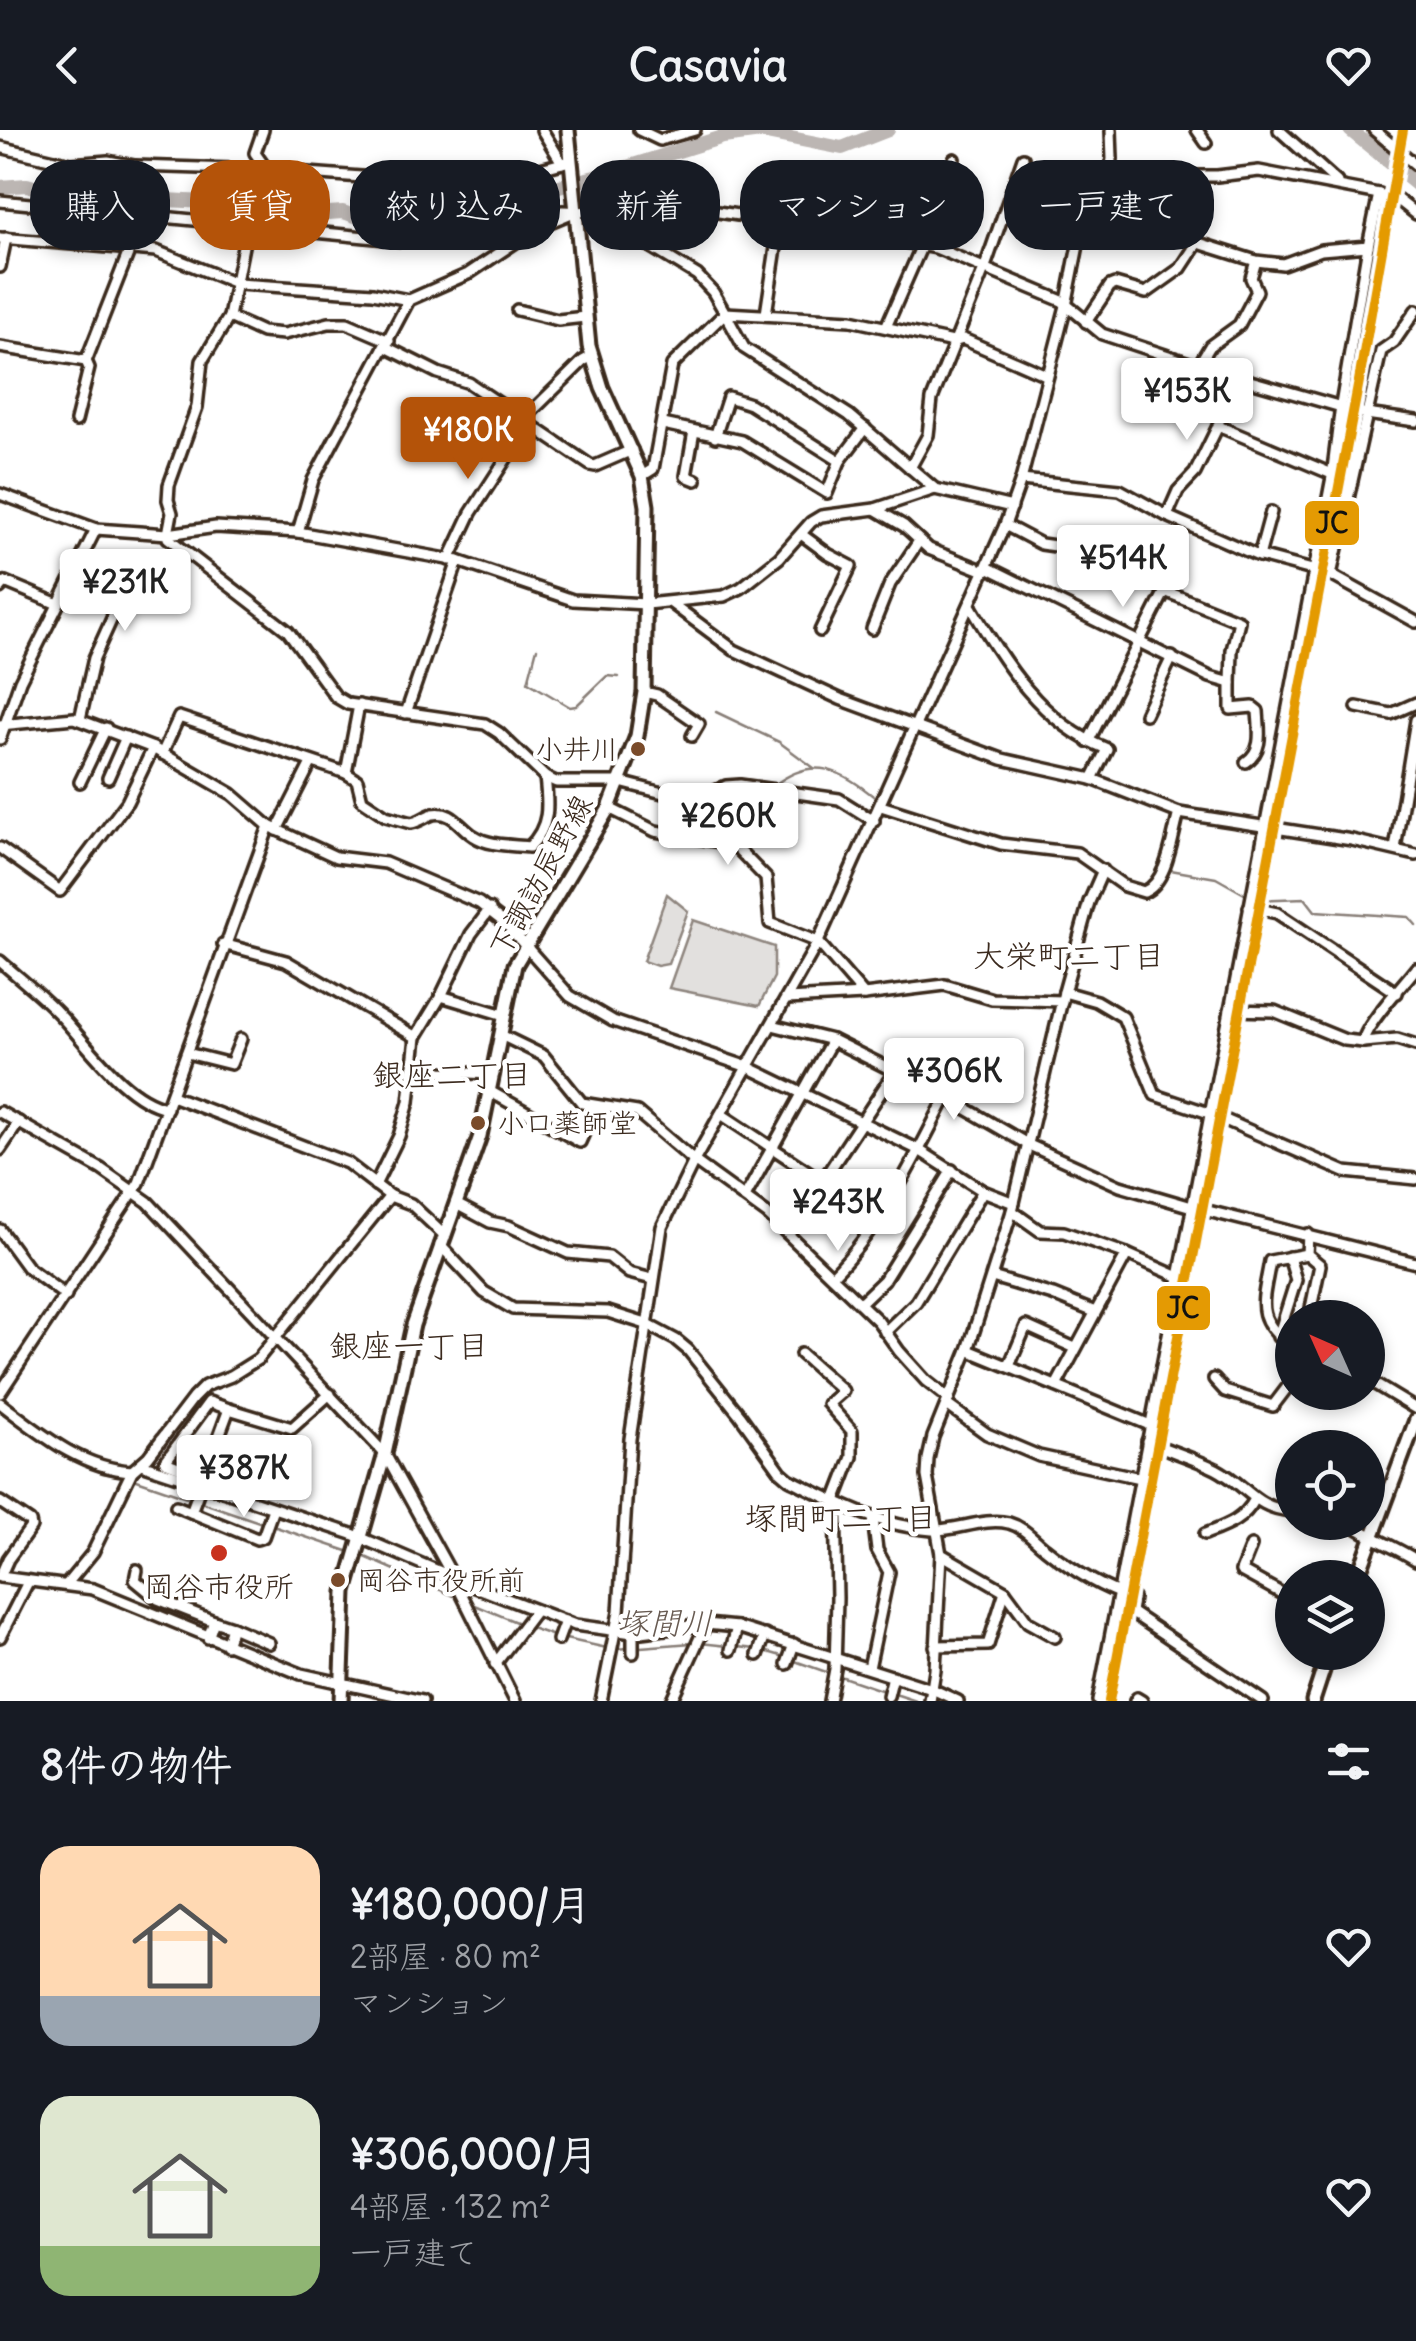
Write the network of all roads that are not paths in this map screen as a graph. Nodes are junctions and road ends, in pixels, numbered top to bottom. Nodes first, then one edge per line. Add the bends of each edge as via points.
1 (264, 130) edge
2 (542, 130) edge
3 (568, 130) edge
4 (639, 130) edge
5 (695, 130) edge
6 (1112, 130) edge
7 (1197, 130) edge
8 (1279, 130) edge
9 (1374, 130) edge
10 (1206, 143) dead end
11 (0, 147) edge
12 (1022, 158) dead end
13 (261, 160) edge
14 (1112, 160) edge
15 (567, 162) junction
16 (1416, 165) edge
17 (190, 168) edge
18 (330, 175) edge
19 (1214, 176) edge
20 (1339, 184) junction
21 (1379, 194) junction
22 (0, 201) edge
23 (30, 205) edge
24 (575, 206) junction
25 (580, 208) edge
26 (1416, 214) edge
27 (330, 233) edge
28 (3, 238) edge
29 (30, 240) edge
30 (1368, 246) junction
31 (1214, 247) edge
32 (128, 250) edge
33 (144, 250) edge
34 (244, 250) edge
35 (656, 250) edge
36 (776, 250) edge
37 (924, 250) edge
38 (938, 250) edge
39 (1077, 250) edge
40 (1193, 250) edge
41 (1256, 261) junction
42 (985, 266) junction
43 (0, 267) edge
44 (238, 284) junction
45 (409, 300) junction
46 (1066, 306) junction
47 (517, 310) dead end
48 (1416, 310) edge
49 (724, 313) junction
50 (766, 314) junction
51 (229, 317) junction
52 (585, 317) junction
53 (1086, 322) junction
54 (886, 327) junction
55 (952, 342) junction
56 (387, 344) junction
57 (0, 347) edge
58 (592, 356) junction
59 (86, 361) junction
60 (1198, 366) junction
61 (1046, 375) junction
62 (1230, 376) junction
63 (1340, 405) junction
64 (1366, 414) junction
65 (76, 421) dead end
66 (525, 422) junction
67 (1416, 422) edge
68 (663, 424) junction
69 (1218, 426) junction
70 (865, 428) junction
71 (694, 431) junction
72 (715, 438) junction
73 (632, 450) junction
74 (840, 462) junction
75 (910, 468) junction
76 (642, 476) junction
77 (1332, 477) junction
78 (696, 480) dead end
79 (1021, 480) junction
80 (1351, 482) junction
81 (934, 489) junction
82 (0, 494) edge
83 (1012, 506) junction
84 (875, 509) junction
85 (1271, 512) dead end
86 (1167, 516) junction
87 (1005, 525) junction
88 (96, 529) junction
89 (298, 532) junction
90 (168, 534) junction
91 (801, 534) junction
92 (918, 541) junction
93 (1259, 556) junction
94 (453, 560) junction
95 (986, 569) junction
96 (76, 570) junction
97 (1315, 570) junction
98 (1330, 575) junction
99 (0, 588) edge
100 (1164, 591) junction
101 (671, 602) junction
102 (58, 604) junction
103 (646, 604) junction
104 (970, 606) junction
105 (1416, 622) edge
106 (872, 629) dead end
107 (820, 631) dead end
108 (1140, 640) junction
109 (1172, 657) junction
110 (1231, 683) junction
111 (644, 692) junction
112 (1416, 702) edge
113 (359, 705) junction
114 (1357, 708) dead end
115 (406, 713) junction
116 (1145, 714) dead end
117 (80, 719) junction
118 (1416, 720) edge
119 (3, 724) edge
120 (106, 728) junction
121 (915, 728) junction
122 (692, 736) dead end
123 (126, 737) junction
124 (0, 740) edge
125 (1088, 742) junction
126 (157, 751) junction
127 (1246, 762) dead end
128 (311, 763) junction
129 (346, 773) junction
130 (545, 777) junction
131 (108, 778) dead end
132 (1092, 779) junction
133 (80, 782) dead end
134 (620, 782) junction
135 (881, 806) junction
136 (609, 808) junction
137 (1179, 813) junction
138 (874, 821) junction
139 (1266, 827) junction
140 (273, 828) junction
141 (0, 848) edge
142 (1395, 849) junction
143 (1416, 855) edge
144 (1103, 870) junction
145 (1250, 907) junction
146 (490, 910) junction
147 (818, 942) junction
148 (224, 944) junction
149 (525, 946) junction
150 (0, 961) edge
151 (1416, 968) edge
152 (1397, 993) junction
153 (864, 995) junction
154 (441, 996) junction
155 (1063, 997) junction
156 (787, 999) junction
157 (1230, 1010) junction
158 (504, 1016) junction
159 (772, 1024) junction
160 (501, 1035) junction
161 (416, 1037) junction
162 (240, 1039) dead end
163 (832, 1040) junction
164 (1363, 1042) junction
165 (1416, 1044) edge
166 (187, 1053) junction
167 (415, 1062) junction
168 (748, 1067) junction
169 (895, 1071) junction
170 (494, 1074) junction
171 (491, 1092) junction
172 (802, 1093) junction
173 (172, 1096) junction
174 (946, 1097) junction
175 (596, 1106) junction
176 (167, 1108) junction
177 (0, 1112) edge
178 (1210, 1113) junction
179 (721, 1114) junction
180 (19, 1122) junction
181 (863, 1122) junction
182 (1029, 1145) junction
183 (772, 1148) junction
184 (0, 1150) edge
185 (919, 1150) junction
186 (694, 1160) junction
187 (952, 1170) junction
188 (1416, 1179) edge
189 (823, 1181) junction
190 (375, 1185) junction
191 (135, 1192) junction
192 (984, 1192) junction
193 (390, 1196) junction
194 (745, 1198) junction
195 (456, 1204) junction
196 (1013, 1207) junction
197 (1192, 1207) junction
198 (877, 1217) junction
199 (0, 1230) edge
200 (789, 1232) junction
201 (1308, 1234) junction
202 (442, 1240) junction
203 (1127, 1254) junction
204 (1307, 1254) junction
205 (1289, 1257) junction
206 (1416, 1263) edge
207 (832, 1276) junction
208 (1179, 1276) junction
209 (992, 1277) junction
210 (652, 1279) junction
211 (66, 1296) junction
212 (1290, 1300) edge
213 (1313, 1300) edge
214 (860, 1303) junction
215 (1095, 1312) junction
216 (646, 1324) junction
217 (1275, 1331) edge
218 (885, 1332) junction
219 (276, 1336) junction
220 (1076, 1348) junction
221 (968, 1350) junction
222 (801, 1354) dead end
223 (1009, 1366) junction
224 (1214, 1379) dead end
225 (1056, 1386) junction
226 (1385, 1390) edge
227 (0, 1393) edge
228 (330, 1394) junction
229 (948, 1402) junction
230 (0, 1403) edge
231 (1275, 1405) edge
232 (229, 1409) junction
233 (1416, 1409) edge
234 (1416, 1420) edge
235 (1150, 1425) junction
236 (1147, 1441) junction
237 (385, 1454) junction
238 (136, 1468) junction
239 (1140, 1478) junction
240 (198, 1495) junction
241 (1254, 1498) junction
242 (835, 1501) junction
243 (0, 1502) edge
244 (1385, 1502) edge
245 (176, 1506) dead end
246 (1275, 1509) edge
247 (873, 1518) junction
248 (270, 1519) junction
249 (936, 1530) junction
250 (1205, 1534) dead end
251 (362, 1538) junction
252 (1374, 1540) edge
253 (1250, 1546) dead end
254 (941, 1554) junction
255 (1416, 1560) edge
256 (137, 1570) dead end
257 (0, 1577) edge
258 (453, 1578) junction
259 (28, 1582) junction
260 (66, 1586) junction
261 (1275, 1590) edge
262 (1005, 1592) junction
263 (1118, 1593) junction
264 (530, 1620) junction
265 (214, 1621) junction
266 (706, 1624) junction
267 (232, 1628) junction
268 (614, 1632) junction
269 (1054, 1637) dead end
270 (0, 1638) edge
271 (208, 1638) junction
272 (269, 1643) dead end
273 (226, 1646) junction
274 (935, 1646) junction
275 (835, 1657) junction
276 (495, 1664) junction
277 (869, 1668) junction
278 (1323, 1670) edge
279 (893, 1676) junction
280 (343, 1685) junction
281 (932, 1689) junction
282 (889, 1692) dead end
283 (341, 1701) edge
284 (422, 1701) edge
285 (515, 1701) edge
286 (601, 1701) edge
287 (671, 1701) edge
288 (829, 1701) edge
289 (930, 1701) edge
290 (958, 1701) edge
291 (1098, 1701) edge
292 (1263, 1701) edge
293 (1312, 1701) edge

1 - 13 street via 256,152
2 - 15 street
3 - 15 main road, 下諏訪辰野線
4 - 5 street via 660,140
6 - 14 street
7 - 10 street
8 - 20 street
9 - 16 street
11 - 17 street via 71,164
12 - 42 street
15 - 18 street via 456,184
15 - 24 main road, 下諏訪辰野線
19 - 20 street via 1260,171
20 - 21 street
21 - 26 street via 1397,198
21 - 30 street
22 - 23 street
24 - 25 street
24 - 27 street via 433,241
24 - 45 street via 468,274
24 - 52 main road, 下諏訪辰野線
28 - 29 street
28 - 43 street
30 - 41 street via 1321,250 1283,264
30 - 63 street
31 - 41 street
32 - 59 street
33 - 44 street
34 - 44 street
35 - 49 street via 697,275
36 - 50 street
37 - 54 street
38 - 42 street
39 - 46 street
40 - 53 street via 1181,268 1146,293 1110,286
41 - 60 street via 1251,278 1257,290 1243,320 1210,346
42 - 46 street
42 - 55 street
44 - 45 street
44 - 51 street
45 - 56 street
46 - 53 street
46 - 61 street
47 - 52 street via 558,320
48 - 64 street via 1381,350
49 - 50 street
49 - 68 street via 672,365
49 - 70 street via 744,348
50 - 54 street
51 - 56 street via 284,334 347,323
51 - 90 street via 202,361 197,407 169,485
52 - 58 main road, 下諏訪辰野線
53 - 60 street via 1102,334
54 - 55 street
55 - 61 street via 963,339
55 - 75 street via 932,399 928,435
56 - 66 street via 469,383
56 - 89 street via 313,480
57 - 59 street
58 - 66 street
58 - 73 main road, 下諏訪辰野線
59 - 65 street
60 - 62 street
61 - 79 street
62 - 63 street
62 - 69 street
63 - 64 street
63 - 77 street
64 - 67 street
64 - 80 street
66 - 73 street via 592,465
66 - 94 street via 471,513
68 - 71 street
68 - 76 street via 653,469
69 - 77 street
69 - 86 street
70 - 74 street
70 - 75 street
71 - 72 street
71 - 78 street via 686,476
72 - 74 street via 742,441 827,493
72 - 74 street via 728,397 762,410
73 - 76 main road, 下諏訪辰野線
75 - 81 street
76 - 103 main road, 下諏訪辰野線
77 - 80 street
77 - 97 street
79 - 83 street
79 - 86 street via 1120,490
80 - 98 street
81 - 83 street
81 - 84 street
82 - 88 street
83 - 87 street
84 - 91 street via 821,516
84 - 92 street
85 - 93 street
86 - 93 street
87 - 95 street
87 - 100 street via 1042,544 1116,561
88 - 90 street
88 - 96 street
89 - 90 street via 240,527
89 - 94 street
90 - 113 street via 288,631 336,697
91 - 101 street via 742,588
91 - 107 street via 852,566
92 - 95 street
92 - 106 street
93 - 97 street
94 - 103 street via 573,600
94 - 115 street
95 - 104 street
95 - 108 street
96 - 102 street
96 - 117 street via 114,614 94,658
97 - 98 street
97 - 139 street
98 - 105 street
99 - 102 street via 5,582
100 - 108 street
100 - 110 street via 1239,621
101 - 103 street
101 - 121 street via 734,650
102 - 119 street
103 - 111 main road, 下諏訪辰野線
104 - 121 street
104 - 125 street via 1016,679
108 - 109 street
108 - 125 street
109 - 110 street
109 - 116 street
110 - 127 street via 1231,709 1258,710 1260,742
111 - 122 street via 699,724
111 - 134 main road, 下諏訪辰野線
112 - 114 street via 1392,714
113 - 115 street
113 - 129 street
115 - 130 street via 492,726
117 - 119 street
117 - 120 street
118 - 142 street
119 - 124 street
120 - 123 street
120 - 133 street
121 - 132 street via 1002,760
121 - 135 street
123 - 126 street
123 - 131 street
125 - 132 street via 1107,749
126 - 128 street via 179,717
126 - 140 street via 232,794
126 - 141 street via 60,891
128 - 129 street
128 - 140 street
129 - 130 street via 357,780 362,800 386,816 411,824 445,814 472,836 529,846 549,814
130 - 134 street
132 - 137 street
134 - 136 main road, 下諏訪辰野線
134 - 138 street via 688,800 740,784 838,799
135 - 138 street
135 - 144 street via 1001,844 1077,853
136 - 147 street via 655,831 733,844 768,884 770,924
136 - 149 main road, 下諏訪辰野線
137 - 139 street
137 - 144 street via 1150,890 1131,890
138 - 147 street
139 - 142 street
139 - 145 street
140 - 146 street via 336,857 385,864
140 - 148 street
142 - 143 street
144 - 155 street
145 - 152 street via 1278,913
145 - 157 street
146 - 149 street
146 - 154 street
147 - 153 street
147 - 156 street
148 - 161 street via 286,961
148 - 166 street
149 - 158 main road, 下諏訪辰野線
149 - 168 street via 570,996 613,1022
150 - 176 street via 118,1077 151,1105
151 - 152 street
152 - 164 street via 1364,1030
153 - 155 street via 946,986 992,999
153 - 156 street
154 - 158 street
154 - 161 street
155 - 178 street via 1096,1002 1123,1017 1155,1095
155 - 182 street
156 - 159 street
157 - 164 street via 1274,1011
157 - 178 street
158 - 160 main road, 下諏訪辰野線
159 - 163 street
159 - 168 street
160 - 170 main road, 下諏訪辰野線
160 - 175 street via 544,1056 574,1097
161 - 167 street
162 - 166 street via 231,1064
163 - 169 street
163 - 172 street
164 - 165 street
166 - 173 street
167 - 170 street via 441,1072
167 - 190 street via 399,1136
168 - 172 street
168 - 179 street
169 - 174 street
169 - 181 street
170 - 171 main road, 下諏訪辰野線
171 - 175 street via 580,1142
171 - 195 main road, 下諏訪辰野線
172 - 181 street
172 - 183 street
173 - 176 street
173 - 190 street via 321,1151
174 - 182 street
174 - 185 street
175 - 186 street via 637,1112
176 - 191 street
177 - 180 street
178 - 188 street via 1346,1172
178 - 197 street
179 - 183 street
179 - 186 street
180 - 184 street
180 - 191 street
181 - 185 street
181 - 189 street
182 - 196 street
182 - 197 street via 1120,1186
183 - 189 street
183 - 194 street
185 - 187 street
185 - 198 street
186 - 194 street
186 - 210 street via 666,1217
187 - 192 street
187 - 214 street via 884,1280
189 - 198 street
189 - 200 street
190 - 193 street
191 - 211 street
191 - 219 street
192 - 196 street
192 - 218 street via 916,1302
193 - 202 street via 411,1204
193 - 219 street
194 - 200 street
195 - 202 main road, 下諏訪辰野線
195 - 210 street via 568,1253 609,1256 629,1273
196 - 203 street via 1040,1231 1064,1232
196 - 209 street
197 - 201 street
197 - 208 street
198 - 207 street
199 - 211 street via 26,1266
200 - 207 street
201 - 204 street
201 - 206 street
202 - 216 street via 484,1292 513,1308 608,1312
202 - 237 main road, 下諏訪辰野線 via 413,1324
203 - 208 street
203 - 215 street
204 - 205 street
204 - 213 street via 1320,1265
205 - 212 street via 1296,1280
205 - 217 street via 1270,1261 1262,1311
207 - 214 street
208 - 235 street
209 - 215 street
209 - 221 street
210 - 216 street
211 - 227 street
214 - 218 street
215 - 220 street
216 - 242 street via 688,1350 781,1472
216 - 268 street
218 - 229 street
219 - 228 street
219 - 238 street via 249,1366 205,1386
220 - 223 street via 1026,1326
220 - 225 street
221 - 223 street
221 - 229 street
222 - 242 street via 843,1391 828,1404 852,1431 852,1457
223 - 225 street
224 - 231 street via 1225,1392
225 - 235 street
226 - 233 street
228 - 232 street via 292,1428
228 - 237 street
229 - 239 street via 986,1434 1039,1456
229 - 249 street via 928,1460
230 - 238 street via 64,1449 104,1468
232 - 240 street
232 - 240 street via 210,1402 166,1462
234 - 244 main road
235 - 236 street
236 - 239 street
236 - 241 street via 1215,1468
237 - 251 main road, 下諏訪辰野線
237 - 258 street
238 - 240 street
238 - 260 street via 93,1552
239 - 263 street
240 - 245 street
240 - 248 street
240 - 248 street via 258,1539
241 - 246 street
241 - 250 street via 1248,1512
242 - 247 street
242 - 275 street
243 - 257 street via 32,1527
247 - 249 street
247 - 277 street via 877,1550 889,1572
248 - 251 street
249 - 254 street
249 - 263 street via 1008,1523
251 - 258 street
251 - 280 main road, 下諏訪辰野線 via 344,1610
252 - 255 street
253 - 261 street via 1241,1572
254 - 262 street
254 - 274 street
256 - 265 street via 135,1580 147,1592
257 - 259 street
258 - 264 street
258 - 276 street
259 - 260 street
259 - 270 street
260 - 271 street via 93,1590
262 - 269 street via 1028,1622
262 - 274 street via 988,1644
263 - 291 street
263 - 292 street via 1133,1598 1132,1612
264 - 268 street via 562,1631
264 - 276 street
265 - 267 street
265 - 271 street
266 - 268 street via 633,1643
266 - 275 street via 790,1654
266 - 287 street
267 - 272 street
267 - 273 street
268 - 286 street
271 - 273 street
273 - 280 street
274 - 281 street
275 - 277 street
275 - 288 street
276 - 285 street
277 - 279 street
278 - 293 main road
279 - 281 street
279 - 282 street
280 - 283 main road, 下諏訪辰野線
280 - 284 street
281 - 289 street
281 - 290 street

